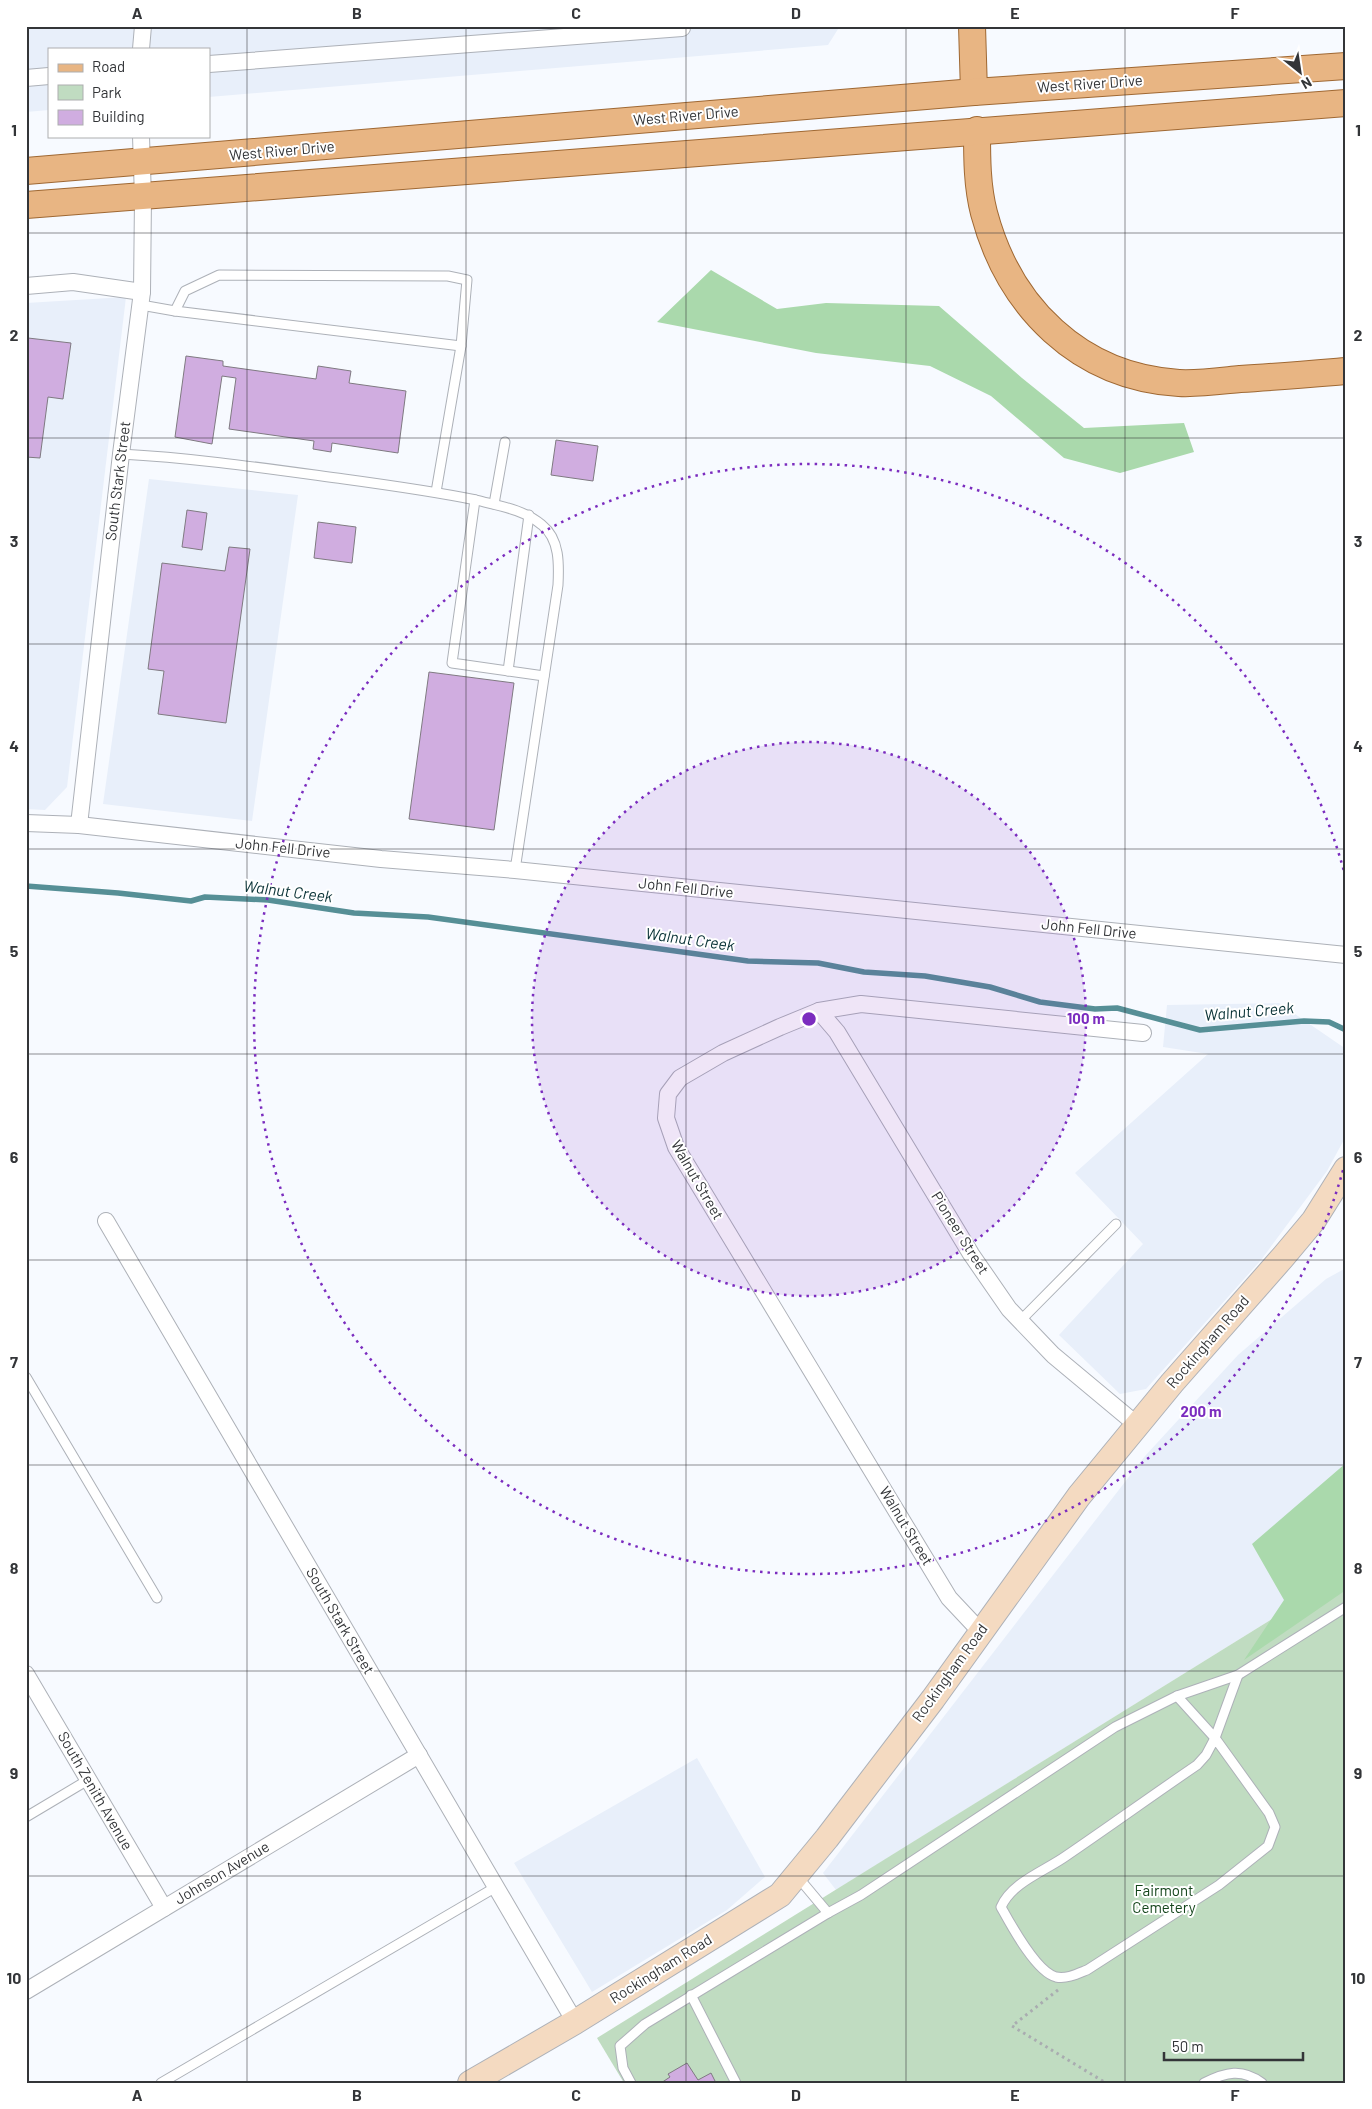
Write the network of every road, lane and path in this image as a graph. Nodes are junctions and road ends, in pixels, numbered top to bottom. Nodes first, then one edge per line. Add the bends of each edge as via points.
1 (143, 26) edge
2 (972, 26) edge
3 (682, 28) dead end
4 (141, 48) edge
5 (210, 64) edge
6 (1346, 66) edge
7 (48, 76) edge
8 (26, 78) edge
9 (974, 92) junction
10 (1346, 103) edge
11 (977, 130) junction
12 (141, 138) edge
13 (142, 162) junction
14 (26, 171) edge
15 (144, 198) junction
16 (26, 205) edge
17 (26, 286) edge
18 (142, 298) junction
19 (175, 311) junction
20 (461, 346) junction
21 (1346, 371) edge
22 (505, 442) dead end
23 (121, 454) junction
24 (436, 492) junction
25 (475, 500) junction
26 (494, 504) junction
27 (529, 515) junction
28 (508, 671) junction
29 (544, 676) junction
30 (26, 823) edge
31 (78, 825) junction
32 (515, 870) junction
33 (1346, 955) edge
34 (819, 1011) junction
35 (1143, 1033) dead end
36 (1346, 1169) edge
37 (106, 1221) dead end
38 (1116, 1224) dead end
39 (1020, 1320) junction
40 (26, 1377) edge
41 (1137, 1424) junction
42 (157, 1598) dead end
43 (1346, 1607) edge
44 (980, 1632) junction
45 (26, 1674) edge
46 (1238, 1675) junction
47 (1178, 1696) junction
48 (1215, 1738) junction
49 (418, 1755) junction
50 (88, 1780) junction
51 (26, 1817) edge
52 (796, 1875) junction
53 (496, 1887) junction
54 (164, 1908) junction
55 (828, 1913) junction
56 (1068, 1977) junction
57 (26, 1991) edge
58 (691, 1996) junction
59 (575, 2022) junction
60 (161, 2083) edge
61 (470, 2083) edge
62 (631, 2083) edge
63 (736, 2083) edge
64 (1106, 2083) edge
65 (1204, 2083) edge
66 (1262, 2083) edge

1 - 4 street
2 - 9 main road
3 - 5 street
6 - 9 main road, West River Drive
7 - 8 street
9 - 13 main road, West River Drive
10 - 11 main road
11 - 15 main road
11 - 21 main road via 983,212 994,245 1037,316 1067,344 1103,365 1142,378 1179,383
12 - 13 street, South Stark Street
13 - 14 main road, West River Drive
13 - 15 street, South Stark Street
15 - 16 main road
15 - 18 street, South Stark Street
17 - 18 street via 73,282
18 - 19 lane
18 - 23 street, South Stark Street
19 - 20 lane
19 - 20 lane via 185,291 219,275 448,276 467,280
20 - 24 lane
22 - 26 lane
23 - 24 lane via 178,457
23 - 31 street, South Stark Street
24 - 25 lane
25 - 26 lane
25 - 28 lane via 452,663
26 - 27 lane
27 - 28 lane
27 - 29 lane via 545,527 554,540 559,561
28 - 29 lane
29 - 32 lane
30 - 31 street, John Fell Drive
31 - 32 street, John Fell Drive via 381,859
32 - 33 street, John Fell Drive
34 - 35 street, Walnut Street via 861,1004
34 - 39 street, Pioneer Street via 837,1032 971,1254
34 - 44 street, Walnut Street via 723,1053 680,1078 668,1094 666,1118 676,1147 949,1598
36 - 41 street, Rockingham Road via 1314,1220 1284,1257
37 - 49 street, South Stark Street
38 - 39 lane
39 - 41 street, Pioneer Street via 1053,1355
40 - 42 lane
41 - 44 street, Rockingham Road via 1079,1496
43 - 46 lane
44 - 52 street, Rockingham Road
45 - 50 street, South Zenith Avenue
46 - 47 lane
46 - 48 lane
47 - 48 lane
47 - 55 lane via 1116,1727 861,1895
48 - 56 lane via 1269,1813 1275,1827 1268,1846 1219,1885 1087,1970
48 - 56 lane via 1197,1765 1064,1858 1021,1884 1004,1899 1001,1906 1043,1970 1056,1977
49 - 53 street, South Stark Street
49 - 54 street, Johnson Avenue
50 - 51 lane
50 - 54 street, South Zenith Avenue
52 - 55 lane
52 - 59 street, Rockingham Road via 780,1895
53 - 59 street, South Stark Street
53 - 60 lane
54 - 57 street, Johnson Avenue
55 - 58 lane
56 - 64 path via 1057,1992 1012,2026
58 - 62 lane via 644,2024 620,2046 623,2068
58 - 63 lane
59 - 61 street, Rockingham Road
65 - 66 lane via 1228,2073 1250,2074

